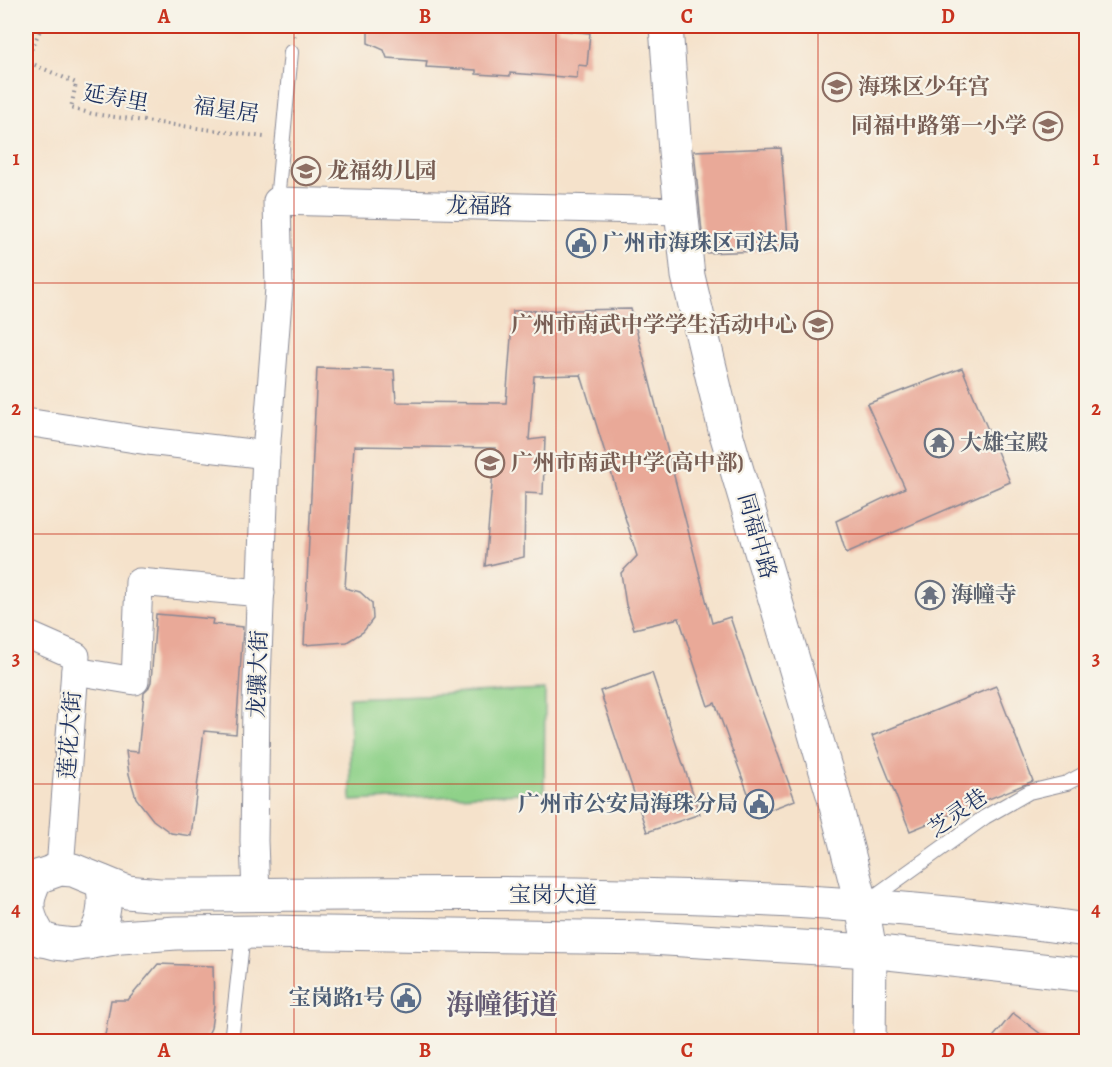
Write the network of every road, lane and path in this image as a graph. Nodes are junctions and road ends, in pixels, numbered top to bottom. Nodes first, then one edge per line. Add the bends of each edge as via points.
1 (42, 26) edge
2 (102, 26) edge
3 (666, 26) edge
4 (123, 31) dead end
5 (291, 52) dead end
6 (164, 123) joint
7 (283, 139) junction
8 (278, 201) junction
9 (681, 211) junction
10 (26, 422) edge
11 (266, 453) junction
12 (261, 593) junction
13 (26, 634) edge
14 (75, 671) junction
15 (1086, 774) edge
16 (41, 876) edge
17 (102, 882) junction
18 (256, 894) junction
19 (862, 906) junction
20 (1086, 930) edge
21 (243, 934) junction
22 (34, 938) edge
23 (89, 943) junction
24 (870, 951) junction
25 (1086, 975) edge
26 (231, 1041) edge
27 (869, 1041) edge

1 - 6 path, 延寿里 via 26,61 76,83 70,108
2 - 4 path
3 - 9 main road, 同福中路
5 - 7 lane, 福星居
6 - 7 path, 福星居
7 - 8 lane, 福星居
8 - 9 street, 龙福路
8 - 11 street, 龙骧大街 via 279,288
9 - 19 main road, 同福中路 via 688,276 725,430
10 - 11 street via 148,441
11 - 12 street, 龙骧大街
12 - 14 street via 139,582 135,681
12 - 18 street, 龙骧大街 via 256,706
13 - 14 street, 莲花大街 via 76,656
14 - 16 street, 莲花大街
15 - 19 lane, 芝灵巷 via 1029,792 985,817
16 - 17 main road, 宝岗大道 via 73,870
16 - 22 main road via 30,889 27,910
17 - 18 main road, 宝岗大道 via 127,892 159,895
17 - 23 main road via 104,915
18 - 19 main road, 宝岗大道 via 593,894
19 - 20 main road, 宝岗大道
19 - 24 main road, 同福中路
21 - 23 main road, 宝岗大道 via 148,934
21 - 24 main road, 宝岗大道 via 650,938
21 - 26 lane
22 - 23 main road, 宝岗大道 via 73,945
24 - 25 main road, 宝岗大道
24 - 27 main road, 同福中路

